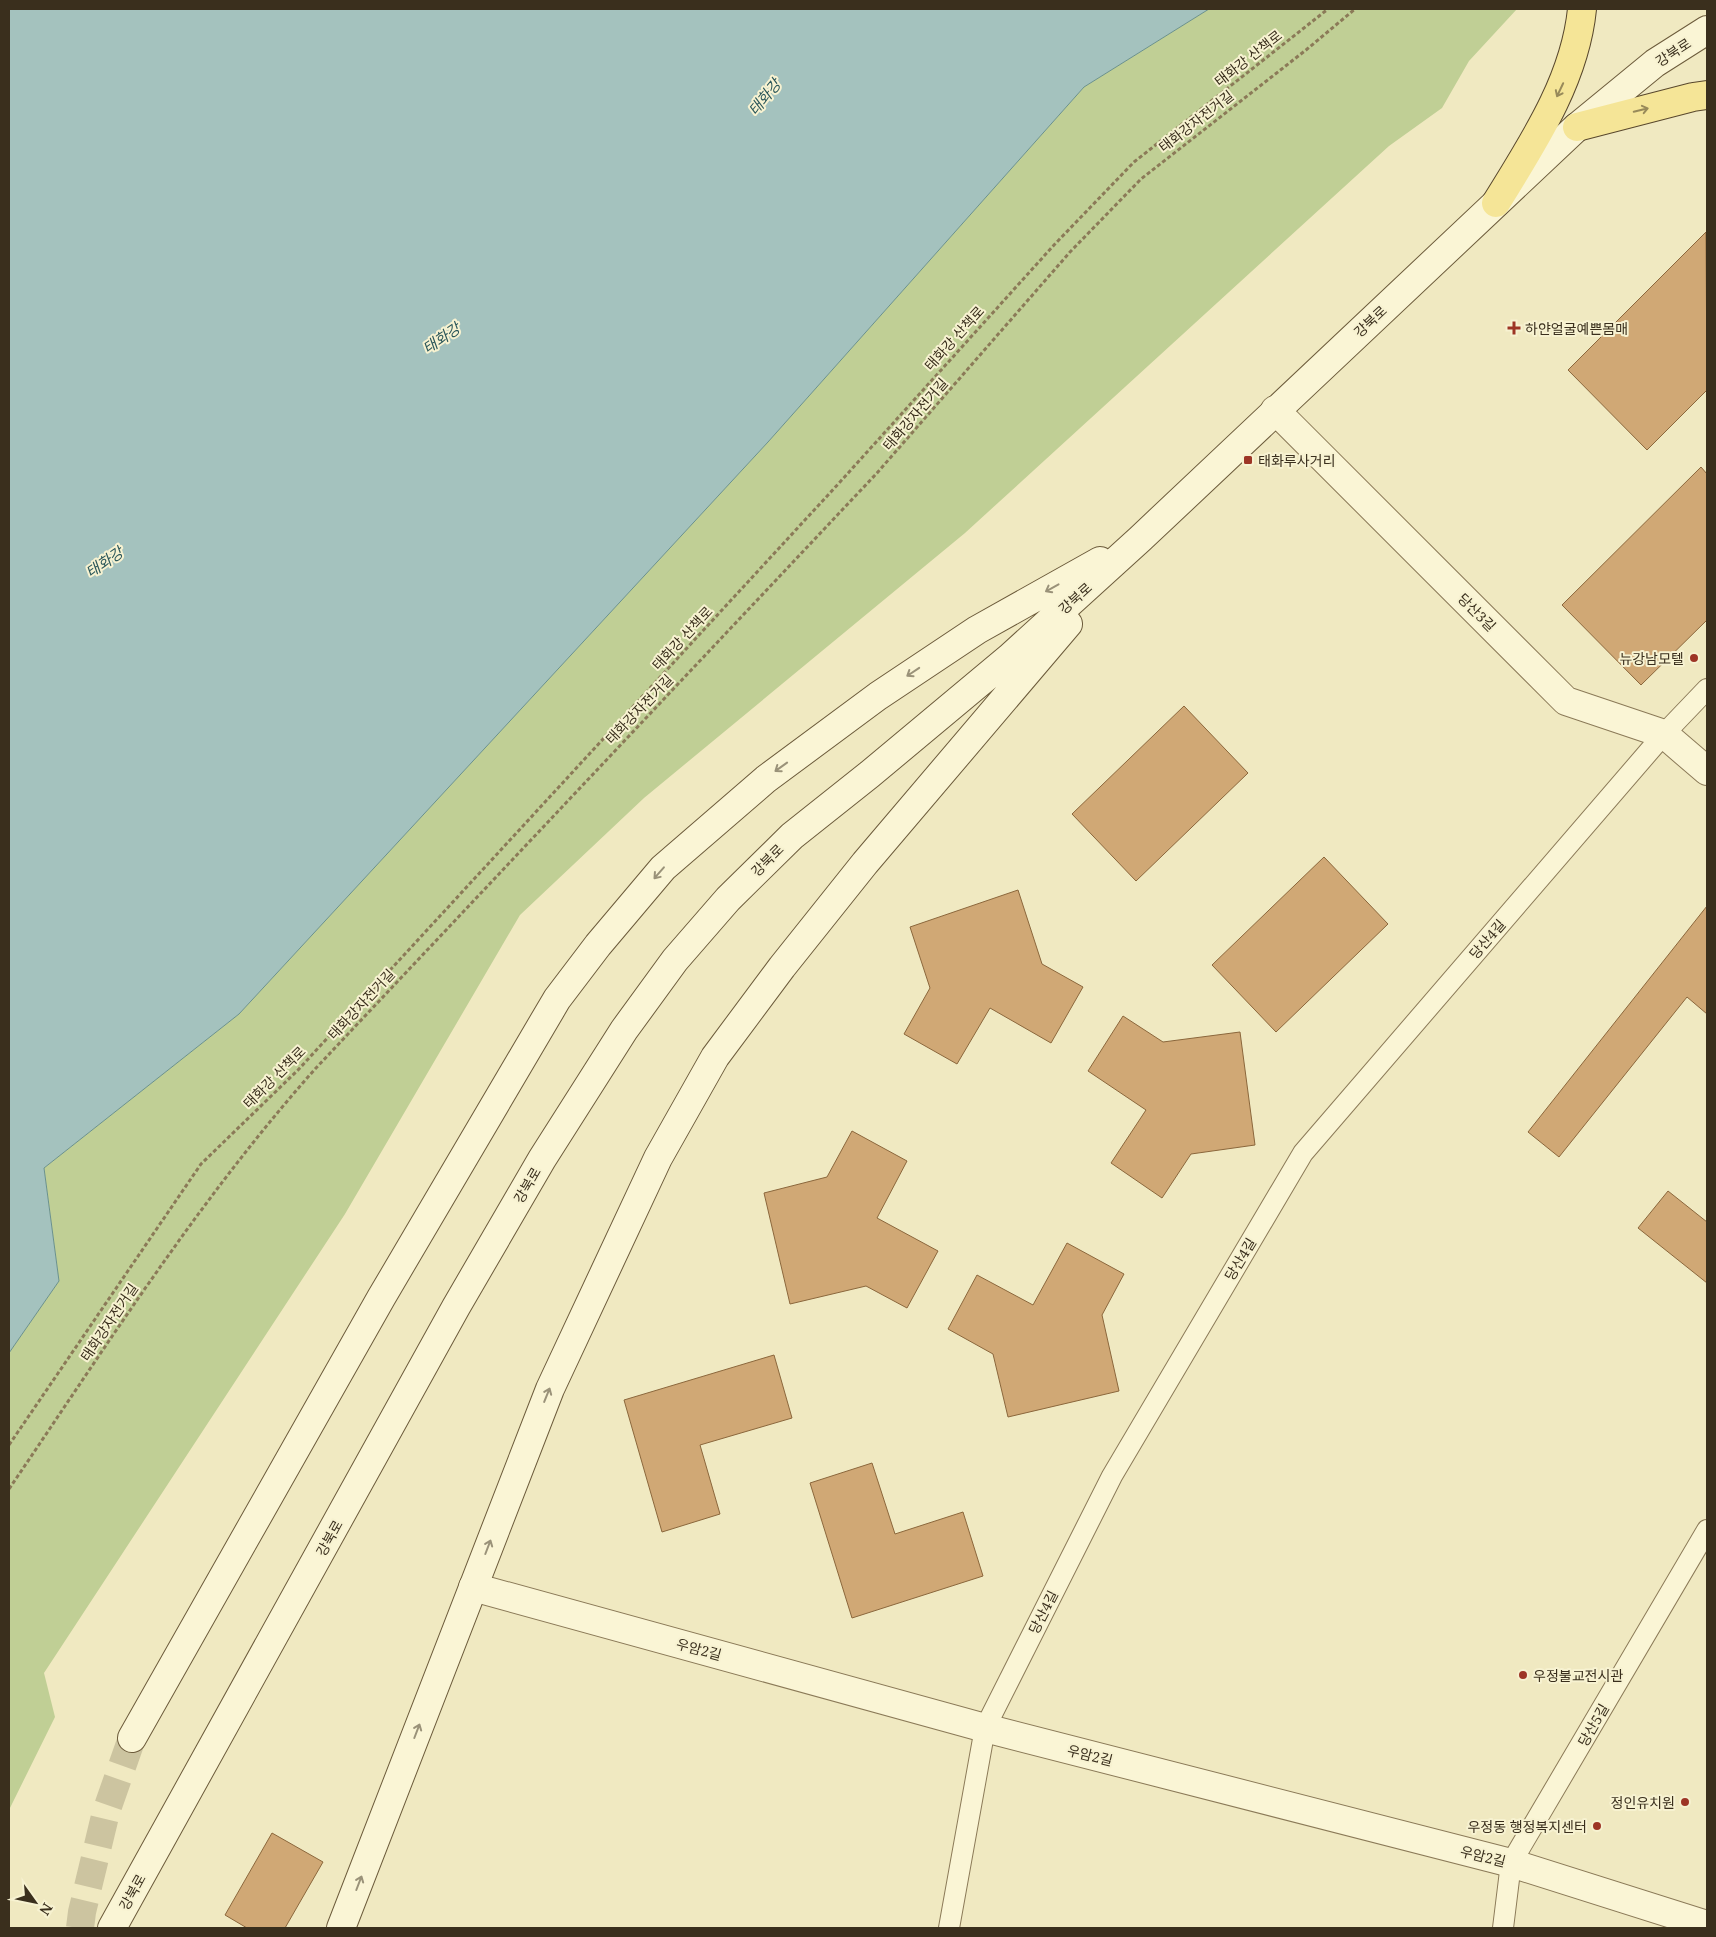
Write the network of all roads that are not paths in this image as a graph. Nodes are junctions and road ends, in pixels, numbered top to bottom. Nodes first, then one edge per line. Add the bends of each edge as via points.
1 (1582, 9) edge
2 (1707, 30) edge
3 (1707, 95) edge
4 (1577, 127) junction
5 (1496, 203) junction
6 (1274, 410) junction
7 (1140, 538) junction
8 (1707, 689) edge
9 (1664, 734) junction
10 (1707, 771) edge
11 (1707, 1530) edge
12 (473, 1587) junction
13 (985, 1728) junction
14 (132, 1738) tunnel mouth
15 (1511, 1864) junction
16 (1707, 1925) edge
17 (112, 1928) edge
18 (341, 1928) edge
19 (949, 1928) edge
20 (1503, 1928) edge

1 -> 5 main road via 1577,44 1563,82 1527,153
2 - 4 street, 강북로 via 1655,63
4 -> 3 main road
4 - 5 street, 강북로
5 - 6 street, 강북로
6 - 7 street, 강북로
6 - 9 street, 당산3길 via 1566,701
12 -> 7 street via 550,1389 658,1158 715,1057 865,863
7 -> 14 street via 977,630 878,696 766,779 663,868 598,945 557,999 381,1298
7 - 17 street, 강북로 via 1009,658 792,836 728,899 675,960 624,1030 542,1159 456,1307
8 - 9 lane, 당산4길
9 - 10 street, 당산3길
9 - 13 lane, 당산4길 via 1303,1153 1112,1476
11 - 15 lane, 당산5길
12 - 13 street, 우암2길
18 -> 12 street
13 - 15 street, 우암2길
13 - 19 lane, 당산4길
15 - 16 street, 우암2길
15 - 20 lane, 당산5길

